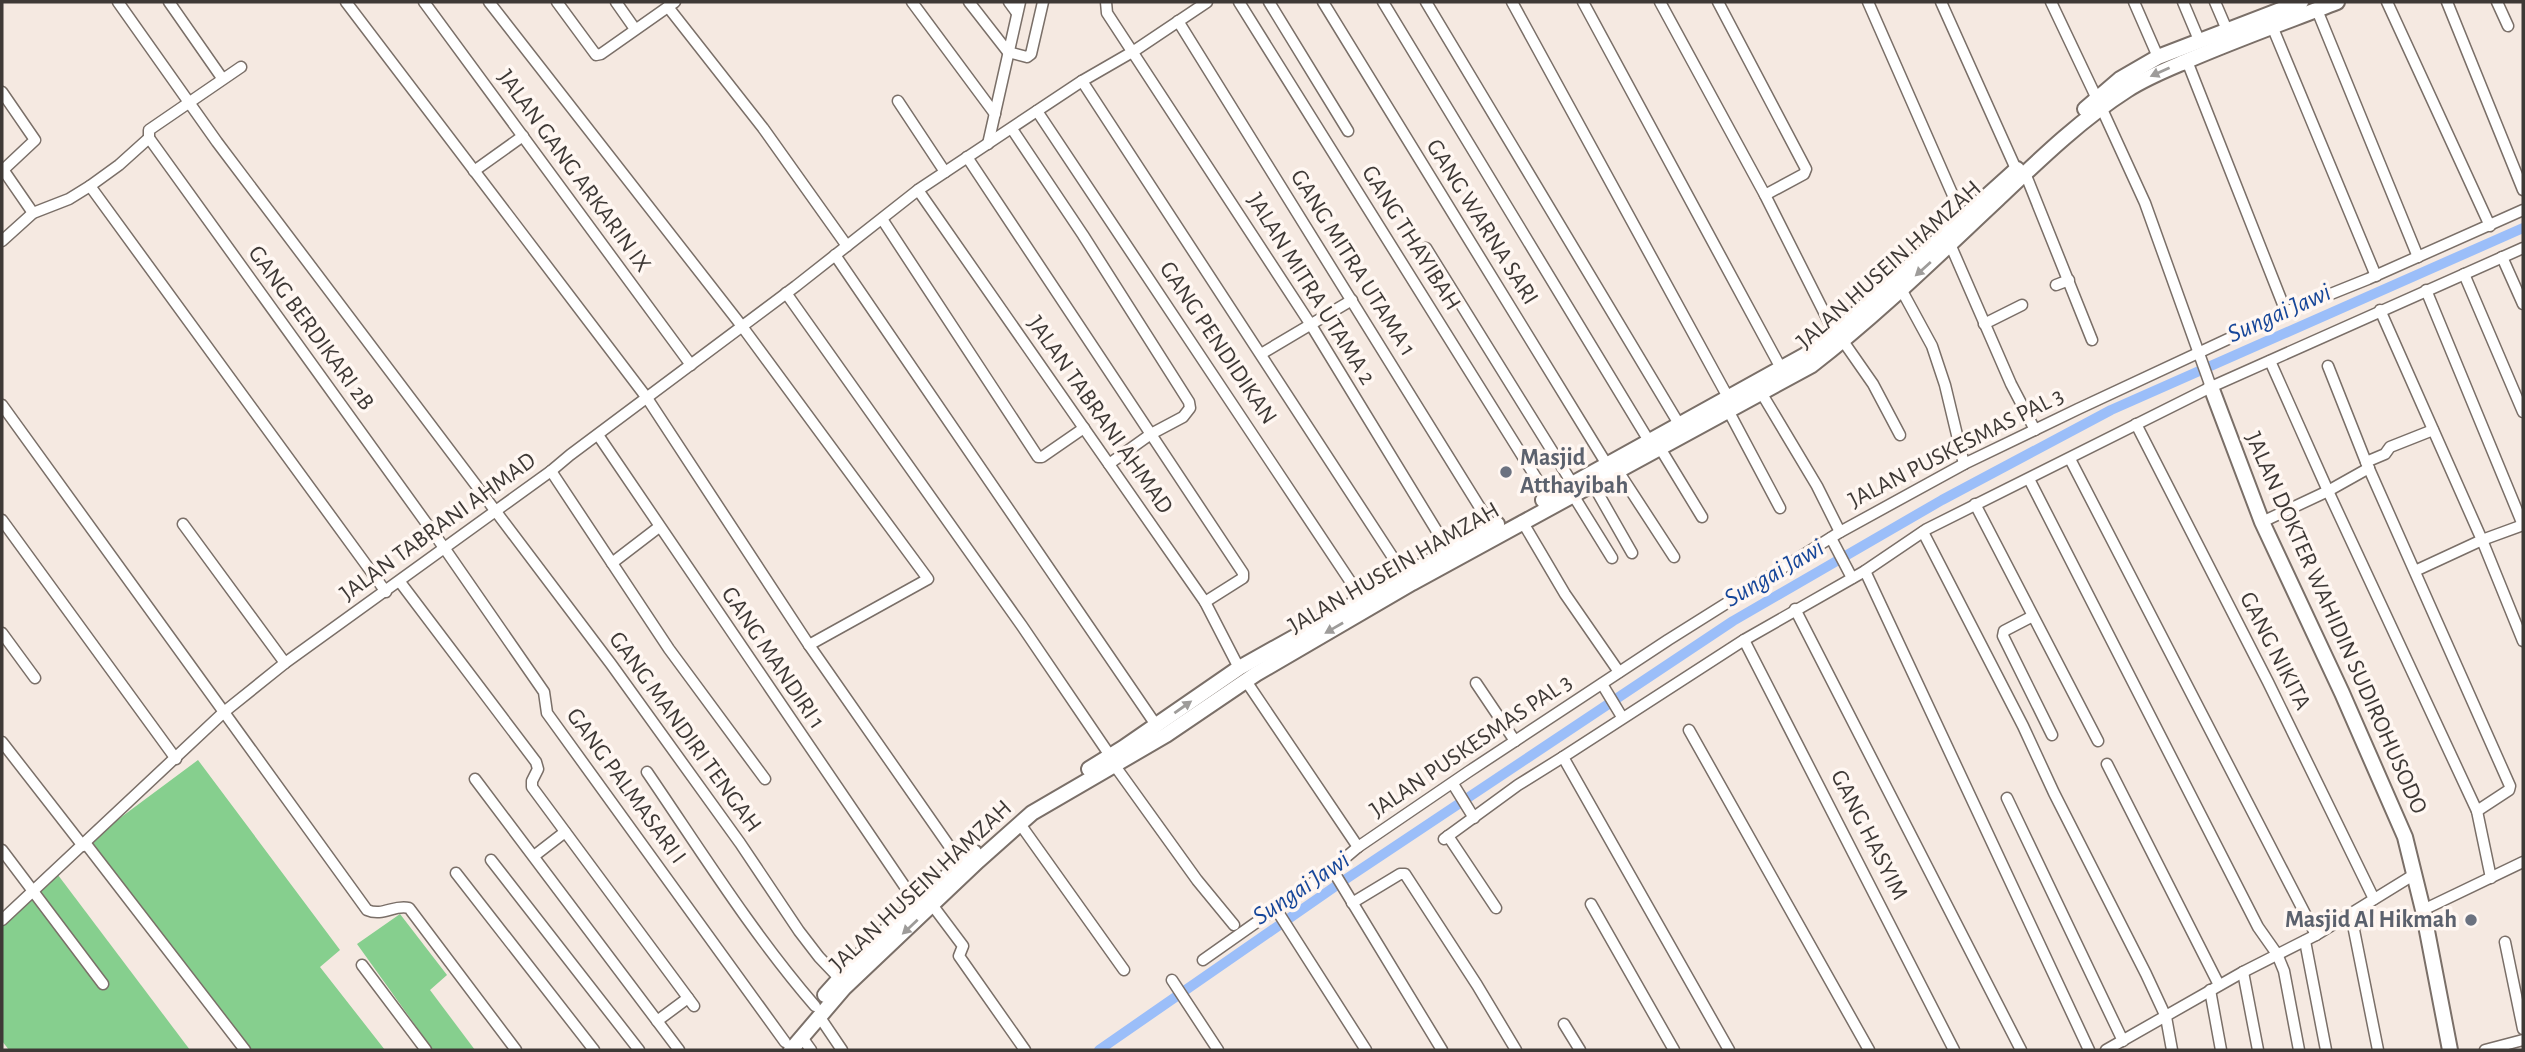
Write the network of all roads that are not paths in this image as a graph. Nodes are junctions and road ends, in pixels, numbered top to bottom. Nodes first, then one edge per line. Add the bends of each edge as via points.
1 (118, 2) edge
2 (169, 2) edge
3 (345, 2) edge
4 (424, 2) edge
5 (489, 2) edge
6 (557, 2) edge
7 (616, 2) edge
8 (912, 2) edge
9 (969, 2) edge
10 (1009, 2) edge
11 (1020, 2) edge
12 (1042, 2) edge
13 (1106, 2) edge
14 (1207, 2) edge
15 (1239, 2) edge
16 (1269, 2) edge
17 (1322, 2) edge
18 (1382, 2) edge
19 (1426, 2) edge
20 (1512, 2) edge
21 (1583, 2) edge
22 (1660, 2) edge
23 (1718, 2) edge
24 (1868, 2) edge
25 (1941, 2) edge
26 (2051, 2) edge
27 (2134, 2) edge
28 (2183, 2) edge
29 (2215, 2) edge
30 (2301, 2) edge
31 (2337, 2) edge
32 (2387, 2) edge
33 (2447, 2) edge
34 (2497, 2) edge
35 (671, 4) edge
36 (2285, 4) edge
37 (2317, 10) junction
38 (1017, 13) junction
39 (1178, 21) junction
40 (2273, 26) junction
41 (2508, 26) dead end
42 (635, 29) junction
43 (2227, 30) junction
44 (2199, 40) junction
45 (1134, 51) junction
46 (1008, 52) junction
47 (2158, 57) junction
48 (2187, 61) junction
49 (241, 67) dead end
50 (222, 78) junction
51 (1082, 81) junction
52 (2, 92) edge
53 (190, 101) junction
54 (898, 101) dead end
55 (2099, 103) junction
56 (1037, 111) junction
57 (995, 114) junction
58 (1012, 129) junction
59 (1348, 131) dead end
60 (149, 134) junction
61 (523, 136) junction
62 (988, 144) junction
63 (967, 157) junction
64 (2, 169) edge
65 (474, 171) junction
66 (2020, 171) junction
67 (946, 172) junction
68 (90, 186) junction
69 (918, 190) junction
70 (2523, 190) edge
71 (1765, 195) junction
72 (2523, 210) edge
73 (33, 213) junction
74 (1962, 216) junction
75 (881, 219) junction
76 (2490, 226) junction
77 (2, 241) edge
78 (1950, 244) junction
79 (847, 246) junction
80 (1426, 248) dead end
81 (2523, 248) edge
82 (835, 255) junction
83 (2418, 257) junction
84 (2502, 257) junction
85 (2465, 274) junction
86 (2376, 276) junction
87 (2069, 280) junction
88 (2056, 285) dead end
89 (1901, 289) junction
90 (2426, 290) junction
91 (786, 293) junction
92 (1352, 300) junction
93 (2523, 304) edge
94 (2022, 305) dead end
95 (2380, 310) junction
96 (2286, 312) junction
97 (1984, 324) junction
98 (1311, 325) junction
99 (741, 326) junction
100 (1839, 337) junction
101 (2092, 340) dead end
102 (1261, 354) junction
103 (2198, 354) junction
104 (2270, 361) junction
105 (691, 365) junction
106 (2328, 366) dead end
107 (1782, 370) junction
108 (2211, 387) junction
109 (1762, 394) junction
110 (647, 398) junction
111 (2, 405) edge
112 (1729, 405) junction
113 (2523, 412) edge
114 (1679, 424) junction
115 (2136, 424) junction
116 (1084, 428) junction
117 (2035, 430) junction
118 (2433, 430) junction
119 (1152, 434) junction
120 (598, 435) junction
121 (1900, 435) dead end
122 (1654, 445) junction
123 (2070, 459) junction
124 (1109, 464) junction
125 (1964, 464) junction
126 (2367, 465) junction
127 (1612, 467) junction
128 (551, 471) junction
129 (2029, 479) junction
130 (1590, 480) junction
131 (1573, 489) junction
132 (2328, 491) junction
133 (1548, 497) junction
134 (1975, 504) junction
135 (1780, 509) dead end
136 (496, 511) junction
137 (1702, 517) dead end
138 (2, 520) edge
139 (1522, 522) junction
140 (2262, 522) junction
141 (183, 524) dead end
142 (2523, 525) edge
143 (659, 527) junction
144 (1492, 527) junction
145 (1923, 532) junction
146 (1835, 538) junction
147 (2482, 540) junction
148 (445, 549) junction
149 (1448, 551) junction
150 (1632, 553) dead end
151 (1674, 557) dead end
152 (1612, 558) dead end
153 (612, 563) junction
154 (1865, 571) junction
155 (2415, 572) junction
156 (1851, 575) junction
157 (1405, 576) junction
158 (400, 582) junction
159 (1389, 591) junction
160 (386, 592) junction
161 (1362, 598) junction
162 (1205, 602) junction
163 (1795, 609) junction
164 (2031, 617) junction
165 (2, 633) edge
166 (1744, 640) junction
167 (2523, 641) edge
168 (809, 645) junction
169 (285, 663) junction
170 (1619, 672) junction
171 (1242, 675) junction
172 (35, 678) dead end
173 (1476, 683) dead end
174 (1604, 687) junction
175 (224, 712) junction
176 (1620, 714) junction
177 (1156, 725) junction
178 (1689, 730) dead end
179 (2053, 735) dead end
180 (1515, 741) junction
181 (2098, 741) dead end
182 (2, 742) edge
183 (1563, 757) junction
184 (176, 759) junction
185 (1113, 761) junction
186 (2107, 764) dead end
187 (647, 772) dead end
188 (475, 779) dead end
189 (765, 779) dead end
190 (1453, 784) junction
191 (2007, 798) dead end
192 (2477, 811) junction
193 (1472, 815) junction
194 (1020, 824) junction
195 (565, 832) junction
196 (84, 845) junction
197 (1358, 847) junction
198 (2, 850) edge
199 (534, 856) junction
200 (491, 860) dead end
201 (2523, 862) edge
202 (961, 863) junction
203 (1334, 872) junction
204 (456, 873) dead end
205 (2415, 874) junction
206 (2491, 878) junction
207 (951, 879) junction
208 (31, 891) junction
209 (2374, 899) junction
210 (1351, 900) junction
211 (916, 903) junction
212 (1591, 904) dead end
213 (933, 905) junction
214 (1496, 908) dead end
215 (2423, 910) junction
216 (1278, 912) junction
217 (2351, 915) junction
218 (2, 920) edge
219 (1234, 925) dead end
220 (2316, 935) junction
221 (2305, 941) junction
222 (2505, 942) dead end
223 (2277, 954) junction
224 (1203, 960) dead end
225 (362, 965) dead end
226 (1124, 970) dead end
227 (2243, 972) junction
228 (839, 978) junction
229 (103, 984) dead end
230 (1175, 984) dead end
231 (2215, 988) junction
232 (817, 1011) junction
233 (2166, 1017) junction
234 (657, 1021) junction
235 (1564, 1024) dead end
236 (2523, 1029) edge
237 (801, 1036) junction
238 (2523, 1040) edge
239 (2123, 1041) junction
240 (785, 1047) edge
241 (2111, 1049) edge
242 (245, 1050) edge
243 (426, 1050) edge
244 (516, 1050) edge
245 (594, 1050) edge
246 (639, 1050) edge
247 (679, 1050) edge
248 (811, 1050) edge
249 (842, 1050) edge
250 (1025, 1050) edge
251 (1218, 1050) edge
252 (1366, 1050) edge
253 (1442, 1050) edge
254 (1516, 1050) edge
255 (1580, 1050) edge
256 (1674, 1050) edge
257 (1729, 1050) edge
258 (1869, 1050) edge
259 (1954, 1050) edge
260 (2021, 1050) edge
261 (2089, 1050) edge
262 (2172, 1050) edge
263 (2221, 1050) edge
264 (2258, 1050) edge
265 (2299, 1050) edge
266 (2326, 1050) edge
267 (2378, 1050) edge
268 (2450, 1050) edge
269 (2485, 1050) edge

1 - 53 street, GANG MANDIRI TENGAH
2 - 50 street
3 - 65 street
4 - 61 street, JALAN GANG ARKARIN IX
5 - 99 street
6 - 42 street via 596,55
7 - 42 street
8 - 57 street
9 - 46 street
10 - 38 street
11 - 38 street
12 - 46 street via 1030,56
13 - 45 street, JALAN MITRA UTAMA 2 via 1107,13
14 - 39 street, JALAN TABRANI AHMAD
15 - 133 street, GANG THAYIBAH
16 - 59 street
17 - 127 street, GANG WARNA SARI
18 - 122 street
19 - 114 street
20 - 112 street
21 - 107 street
22 - 71 street
23 - 71 street via 1806,169
24 - 74 street
25 - 66 street
26 - 55 street, JALAN DOKTER WAHIDIN SUDIROHUSODO
27 - 47 street
28 - 44 street
29 - 43 street
30 - 36 street, JALAN HUSEIN HAMZAH
31 - 37 street, JALAN HUSEIN HAMZAH
32 - 76 street
33 - 70 street
34 - 41 street
35 - 42 street
35 - 79 street
36 - 43 street, JALAN HUSEIN HAMZAH
37 - 40 street, JALAN HUSEIN HAMZAH
37 - 83 street
38 - 46 street
39 - 45 street, JALAN TABRANI AHMAD
39 - 92 street, GANG MITRA UTAMA 1
40 - 48 street, JALAN HUSEIN HAMZAH
40 - 86 street
43 - 44 street, JALAN HUSEIN HAMZAH
44 - 47 street, JALAN HUSEIN HAMZAH
45 - 51 street, JALAN TABRANI AHMAD
45 - 98 street, JALAN MITRA UTAMA 2
46 - 57 street
47 - 55 street, JALAN HUSEIN HAMZAH via 2120,79
48 -> 55 street, JALAN HUSEIN HAMZAH
48 - 96 street
49 - 50 street
50 - 53 street
51 - 56 street, JALAN TABRANI AHMAD
51 - 102 street
52 - 64 street via 35,140
53 - 60 street
53 - 136 street, GANG MANDIRI TENGAH
54 - 67 street
55 - 66 street, JALAN HUSEIN HAMZAH
55 - 103 street, JALAN DOKTER WAHIDIN SUDIROHUSODO via 2145,203
56 - 58 street, JALAN TABRANI AHMAD
56 - 161 street, GANG PENDIDIKAN
57 - 62 street
58 - 62 street, JALAN TABRANI AHMAD
58 - 119 street via 1186,395 1190,408 1186,415
60 - 68 street
60 - 148 street, GANG BERDIKARI 2B
61 - 65 street
61 - 105 street, JALAN GANG ARKARIN IX
62 - 63 street, JALAN TABRANI AHMAD
63 - 67 street, JALAN TABRANI AHMAD
63 - 119 street
64 - 73 street
65 - 110 street
66 - 74 street, JALAN HUSEIN HAMZAH
66 - 78 street, JALAN HUSEIN HAMZAH
66 - 87 street
67 - 69 street, JALAN TABRANI AHMAD
68 - 73 street
68 - 160 street
69 - 75 street, JALAN TABRANI AHMAD
69 - 116 street, JALAN TABRANI AHMAD
71 - 100 street
72 - 76 street, JALAN PUSKESMAS PAL 3
73 - 77 street
74 - 100 street, JALAN HUSEIN HAMZAH
75 - 79 street, JALAN TABRANI AHMAD
75 - 116 street via 1038,457
76 - 83 street, JALAN PUSKESMAS PAL 3
78 -> 89 street, JALAN HUSEIN HAMZAH
78 - 97 street
79 - 82 street, JALAN TABRANI AHMAD
80 - 131 street
81 - 84 street
82 - 91 street, JALAN TABRANI AHMAD
82 - 177 street
83 - 86 street, JALAN PUSKESMAS PAL 3
84 - 85 street
84 - 93 street
85 - 90 street
85 - 113 street
86 - 96 street, JALAN PUSKESMAS PAL 3
87 - 88 street
87 - 101 street
89 - 100 street, JALAN HUSEIN HAMZAH
89 - 125 street via 1932,346
90 - 95 street
90 - 142 street
91 - 99 street, JALAN TABRANI AHMAD
91 - 185 street
92 - 98 street
92 - 144 street, GANG MITRA UTAMA 1
94 - 97 street
95 - 104 street
95 - 118 street
96 - 103 street, JALAN PUSKESMAS PAL 3
97 - 117 street
98 - 102 street
98 - 149 street, JALAN MITRA UTAMA 2
99 - 105 street, JALAN TABRANI AHMAD
99 - 168 street via 928,579
100 - 107 street, JALAN HUSEIN HAMZAH
100 - 109 street, JALAN HUSEIN HAMZAH via 1812,365
100 - 121 street via 1873,384
102 - 157 street
103 - 108 street, JALAN DOKTER WAHIDIN SUDIROHUSODO
103 - 117 street, JALAN PUSKESMAS PAL 3
104 - 108 street
104 - 132 street
105 - 110 street, JALAN TABRANI AHMAD
106 - 126 street
107 - 112 street, JALAN HUSEIN HAMZAH
108 - 115 street
108 - 140 street, JALAN DOKTER WAHIDIN SUDIROHUSODO
109 - 112 street, JALAN HUSEIN HAMZAH
109 - 146 street via 1817,486
110 - 120 street, JALAN TABRANI AHMAD
110 - 168 street
111 - 175 street
112 - 114 street, JALAN HUSEIN HAMZAH
112 - 122 street, JALAN HUSEIN HAMZAH
112 - 135 street
114 - 122 street, JALAN HUSEIN HAMZAH
115 - 123 street
115 - 209 street, GANG NIKITA
116 - 124 street, JALAN TABRANI AHMAD
117 - 125 street, JALAN PUSKESMAS PAL 3
118 - 126 street via 2390,447
118 - 147 street
119 - 124 street
119 - 162 street via 1243,573 1243,578
120 - 128 street, JALAN TABRANI AHMAD
120 - 143 street, GANG MANDIRI 1
122 - 127 street, JALAN HUSEIN HAMZAH
122 - 137 street
123 - 129 street
123 - 220 street
124 - 162 street, JALAN TABRANI AHMAD
125 - 146 street, JALAN PUSKESMAS PAL 3
126 - 132 street
126 - 155 street
127 - 130 street, JALAN HUSEIN HAMZAH
127 - 151 street, GANG WARNA SARI
128 - 136 street, JALAN TABRANI AHMAD
128 - 153 street
129 - 134 street
129 - 223 street via 2258,927
130 - 131 street, JALAN HUSEIN HAMZAH
130 - 150 street
131 - 133 street, JALAN HUSEIN HAMZAH
131 - 139 street, JALAN HUSEIN HAMZAH
131 - 152 street
132 - 140 street
132 - 192 street
133 - 144 street, JALAN HUSEIN HAMZAH
134 - 145 street
134 - 164 street
136 - 148 street, JALAN TABRANI AHMAD
136 - 228 street, GANG MANDIRI TENGAH via 611,664 799,931
138 - 184 street
139 - 159 street, JALAN HUSEIN HAMZAH
139 - 170 street
140 - 205 street, JALAN DOKTER WAHIDIN SUDIROHUSODO via 2388,797
141 - 169 street
142 - 147 street
143 - 153 street
143 - 211 street, GANG MANDIRI 1
144 - 149 street, JALAN HUSEIN HAMZAH
145 - 154 street
145 - 233 street
146 - 156 street
146 - 170 street, JALAN PUSKESMAS PAL 3
147 - 155 street
147 - 167 street
148 - 158 street, JALAN TABRANI AHMAD
148 - 240 street, GANG PALMASARI I via 544,692 547,713
149 - 157 street, JALAN HUSEIN HAMZAH
153 - 189 street
154 - 156 street
154 - 261 street
155 - 192 street via 2510,786
156 - 163 street
157 - 159 street, JALAN HUSEIN HAMZAH
158 - 160 street, JALAN TABRANI AHMAD
158 - 195 street via 536,762 532,787
159 - 161 street, JALAN HUSEIN HAMZAH
159 -> 171 street, JALAN HUSEIN HAMZAH
160 - 169 street, JALAN TABRANI AHMAD
161 - 171 street, JALAN HUSEIN HAMZAH
162 - 171 street, JALAN TABRANI AHMAD
163 - 166 street
163 - 260 street
164 - 179 street via 2004,631 2003,636
164 - 181 street
165 - 172 street
166 - 176 street
166 - 259 street, GANG HASYIM
168 - 202 street
169 - 175 street, JALAN TABRANI AHMAD
170 - 174 street, JALAN PUSKESMAS PAL 3
177 -> 171 street, JALAN HUSEIN HAMZAH
171 - 185 street, JALAN HUSEIN HAMZAH via 1166,735
171 - 197 street, JALAN TABRANI AHMAD
173 - 180 street
174 - 176 street
174 - 180 street, JALAN PUSKESMAS PAL 3
175 - 184 street, JALAN TABRANI AHMAD
175 - 244 street via 367,910 379,914 396,907 410,908
176 - 183 street
177 - 185 street, JALAN HUSEIN HAMZAH
178 - 258 street
180 - 190 street, JALAN PUSKESMAS PAL 3
182 - 196 street
183 - 193 street
183 - 257 street
184 - 196 street, JALAN TABRANI AHMAD
185 - 194 street, JALAN HUSEIN HAMZAH
185 - 202 street, JALAN HUSEIN HAMZAH via 1027,806
185 - 219 street
186 - 231 street
187 - 232 street
188 - 199 street
190 - 193 street
190 - 197 street, JALAN PUSKESMAS PAL 3
191 - 239 street
192 - 206 street
193 - 214 street via 1446,837
194 - 207 street, JALAN HUSEIN HAMZAH
194 - 226 street
195 - 199 street
195 - 234 street via 691,1002
196 - 208 street, JALAN TABRANI AHMAD
196 - 242 street
197 - 203 street, JALAN PUSKESMAS PAL 3
198 - 208 street
199 - 234 street
200 - 246 street
201 - 206 street
202 - 207 street, JALAN HUSEIN HAMZAH
203 - 210 street
203 - 216 street, JALAN PUSKESMAS PAL 3
204 - 245 street
205 - 209 street
205 - 215 street, JALAN DOKTER WAHIDIN SUDIROHUSODO
206 - 215 street
207 - 211 street, JALAN HUSEIN HAMZAH
207 - 213 street, JALAN HUSEIN HAMZAH
208 - 218 street, JALAN TABRANI AHMAD
208 - 229 street
209 - 217 street
210 - 253 street
210 - 254 street via 1405,874
211 - 228 street, JALAN HUSEIN HAMZAH
212 - 256 street
213 -> 232 street, JALAN HUSEIN HAMZAH
213 - 250 street via 963,946 959,956
215 - 268 street, JALAN DOKTER WAHIDIN SUDIROHUSODO
216 - 224 street, JALAN PUSKESMAS PAL 3
216 - 252 street
217 - 220 street
217 - 267 street
220 - 221 street
221 - 223 street
221 - 266 street
222 - 236 street
223 - 227 street
223 - 265 street
225 - 243 street
227 - 231 street
227 - 264 street
228 - 232 street, JALAN HUSEIN HAMZAH
230 - 251 street
231 - 233 street
231 - 263 street
232 - 237 street, JALAN HUSEIN HAMZAH
232 - 240 street, JALAN HUSEIN HAMZAH
232 - 249 street
233 - 239 street
233 - 262 street
234 - 247 street
235 - 255 street
237 - 240 street, JALAN HUSEIN HAMZAH
237 - 248 street
238 - 269 street
239 - 241 street

